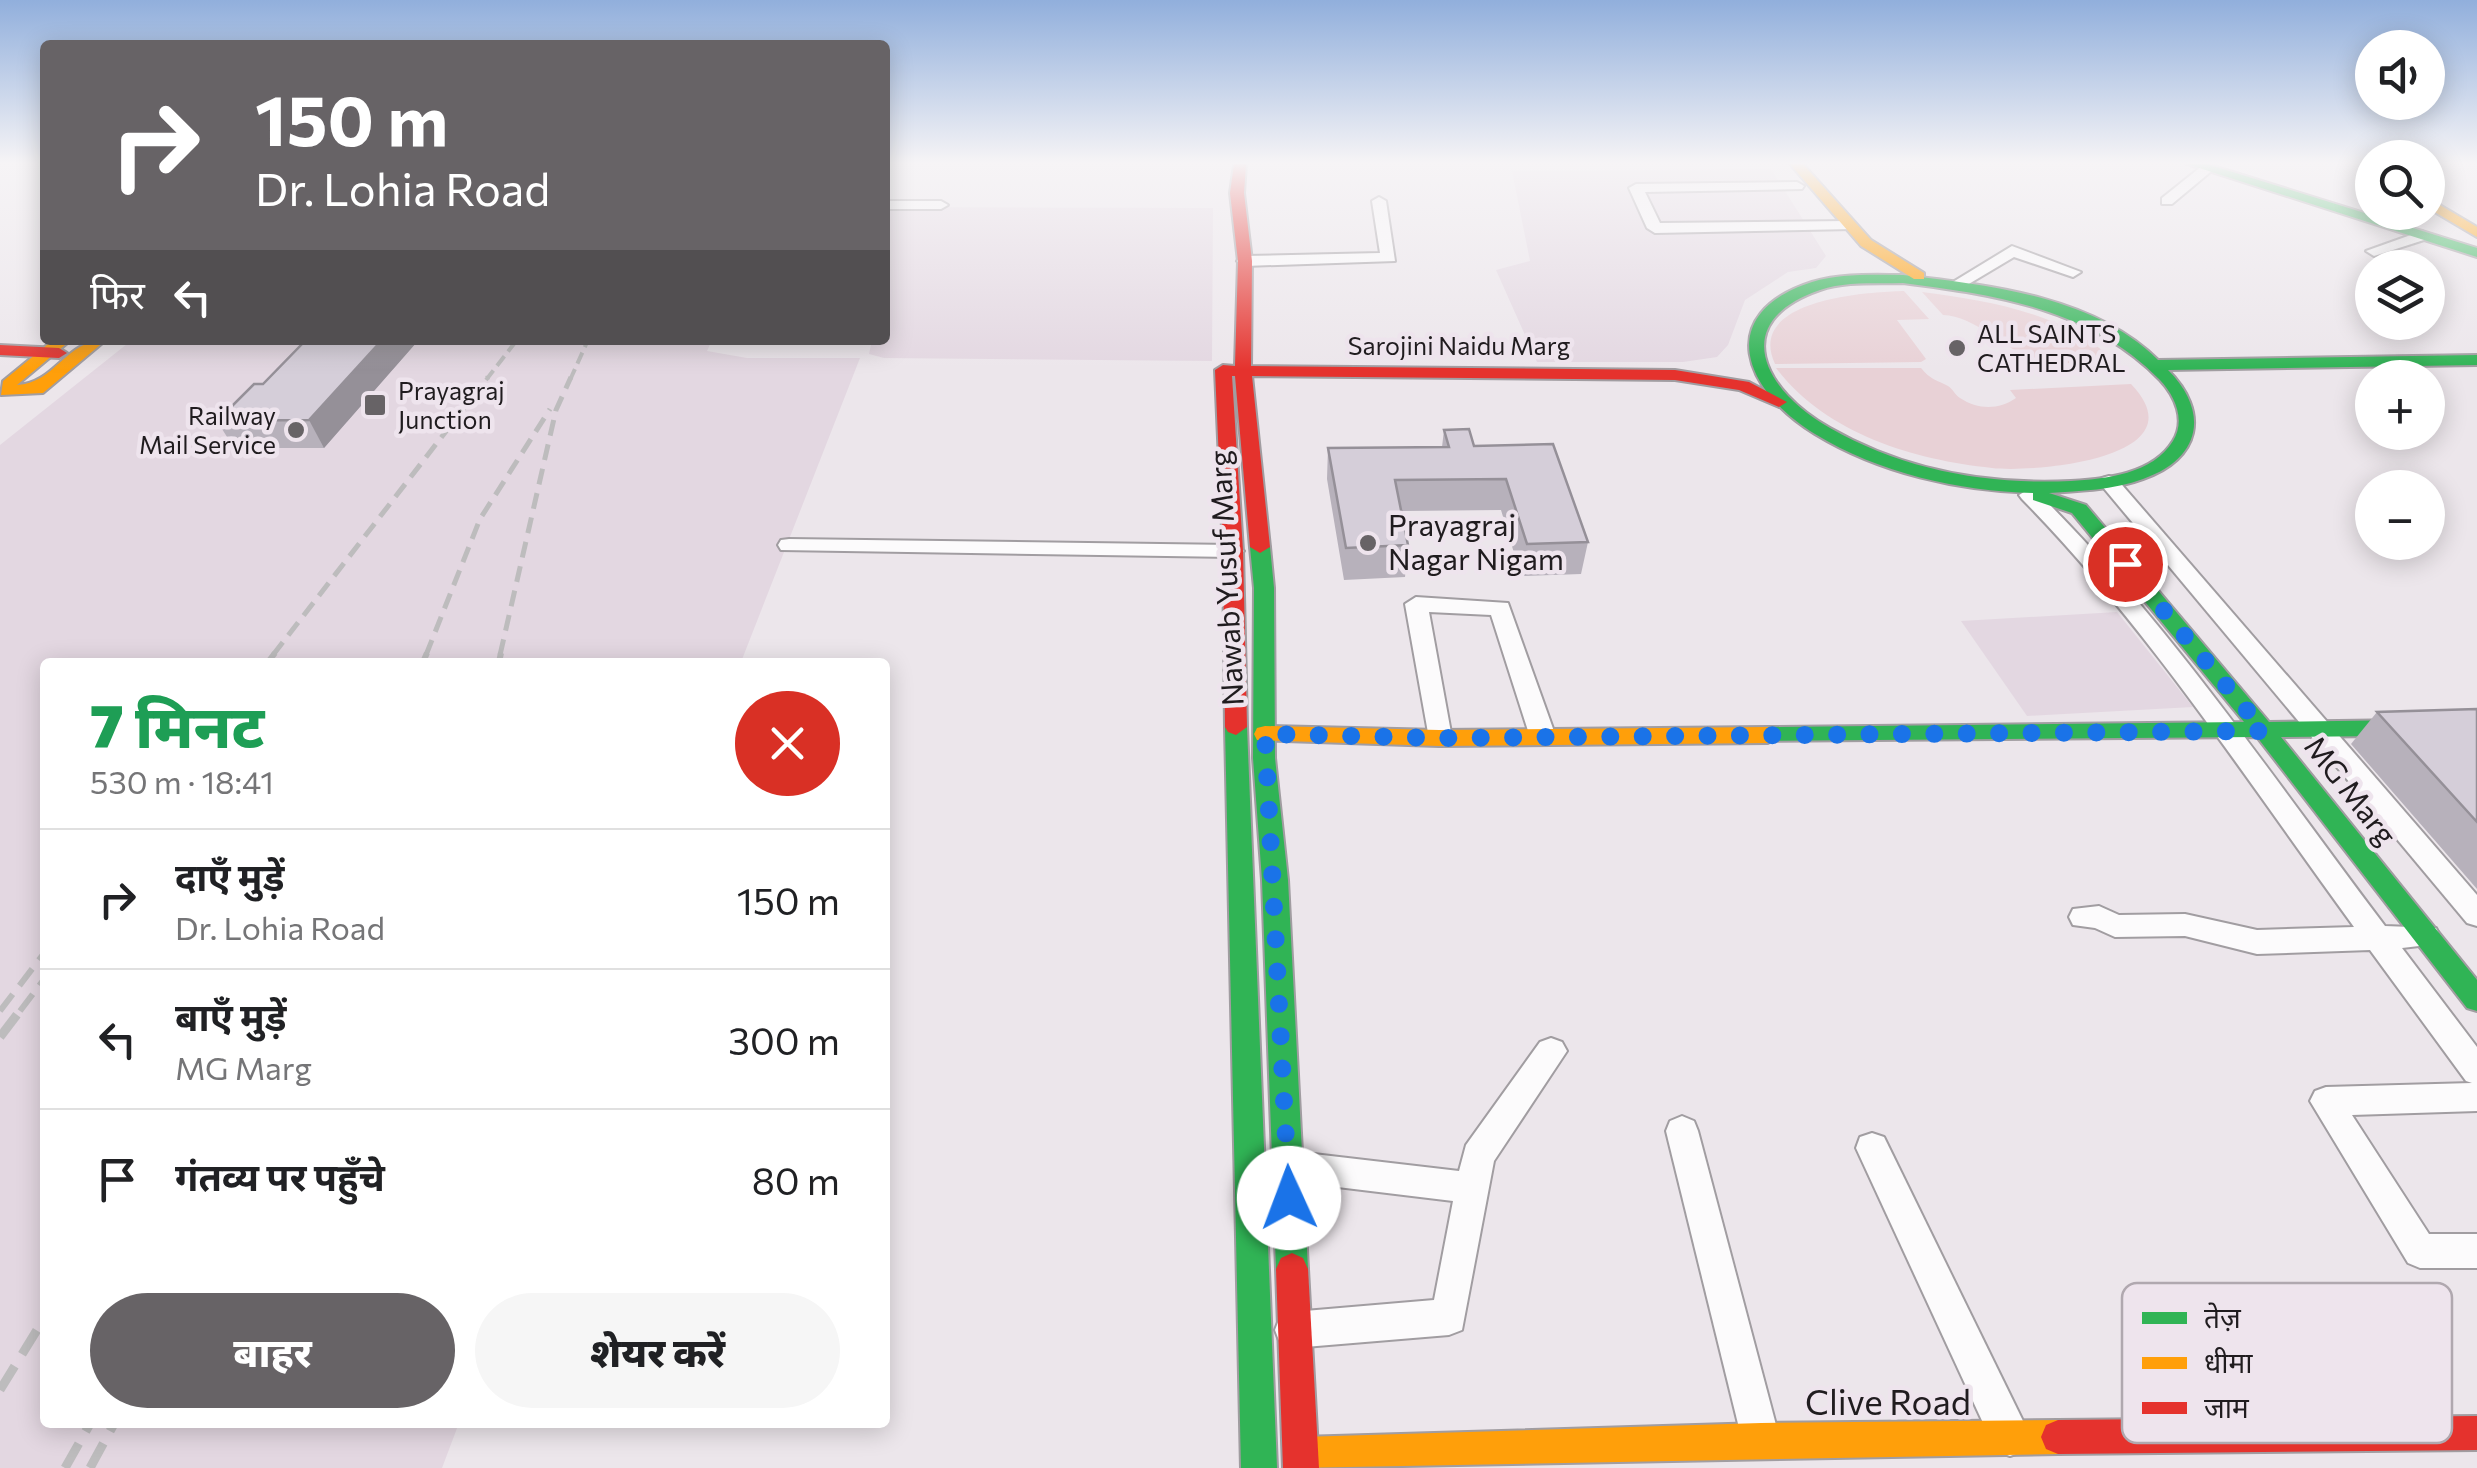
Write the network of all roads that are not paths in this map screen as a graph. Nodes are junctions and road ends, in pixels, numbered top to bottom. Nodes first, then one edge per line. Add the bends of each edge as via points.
1 (1226, 233) edge
2 (1242, 233) edge
3 (1385, 233) edge
4 (1844, 233) edge
5 (1848, 233) edge
6 (2411, 233) edge
7 (2434, 233) edge
8 (2422, 236) junction
9 (2477, 245) edge
10 (2377, 250) edge
11 (2477, 254) edge
12 (1245, 262) junction
13 (2073, 272) dead end
14 (1844, 282) junction
15 (1945, 283) junction
16 (0, 336) edge
17 (92, 345) edge
18 (0, 350) edge
19 (53, 350) edge
20 (1737, 355) junction
21 (2477, 360) edge
22 (2156, 365) junction
23 (1233, 371) junction
24 (1675, 374) junction
25 (8, 388) edge
26 (1788, 407) junction
27 (0, 416) edge
28 (2110, 482) junction
29 (1989, 485) junction
30 (2029, 494) junction
31 (789, 546) dead end
32 (1233, 551) junction
33 (2477, 727) edge
34 (2289, 730) junction
35 (2321, 730) junction
36 (2224, 731) junction
37 (2264, 731) junction
38 (1265, 734) junction
39 (1543, 737) junction
40 (1440, 738) junction
41 (2477, 915) edge
42 (2082, 917) dead end
43 (2426, 936) junction
44 (2378, 939) junction
45 (2477, 966) edge
46 (2477, 1000) edge
47 (1551, 1050) dead end
48 (2477, 1071) edge
49 (2477, 1097) edge
50 (1682, 1131) dead end
51 (1872, 1148) dead end
52 (1288, 1166) junction
53 (1472, 1188) junction
54 (2477, 1251) edge
55 (1293, 1330) junction
56 (2477, 1433) edge
57 (2452, 1435) edge
58 (2010, 1438) junction
59 (1761, 1440) junction
60 (2368, 1443) edge
61 (2270, 1452) edge
62 (1301, 1461) edge
63 (1259, 1468) edge

1 - 23 main road, Nawab Yusuf Marg
2 - 12 main road, Nawab Yusuf Marg
3 - 12 street via 1390,258
4 - 14 main road via 1864,262
5 - 15 main road via 1884,260
6 - 8 main road
7 - 9 main road
8 - 10 street
8 - 11 main road
12 - 23 main road, Nawab Yusuf Marg
13 - 15 street via 2012,251
14 - 15 main road
14 - 20 main road via 1812,287 1776,305
15 - 22 main road via 2022,298 2083,320
16 - 19 main road
17 - 19 main road
18 - 19 main road
19 - 25 main road
20 - 24 main road
20 - 26 main road
21 - 22 main road
22 - 28 main road via 2184,400 2186,435 2161,464
23 - 24 main road, Sarojini Naidu Marg
23 - 32 main road, Nawab Yusuf Marg
23 - 38 main road, Nawab Yusuf Marg via 1264,588
24 - 26 main road via 1744,386
25 - 27 main road
26 - 29 main road via 1883,458
28 - 29 main road
28 - 34 main road, MG Marg via 2100,496 2104,508
28 - 35 street
29 - 30 main road, MG Marg
30 - 36 street via 2103,572
30 - 37 main road, MG Marg via 2079,508
31 - 32 street
32 - 63 main road, Nawab Yusuf Marg
33 - 35 main road
34 - 35 main road
34 - 37 main road
34 - 45 main road, MG Marg
35 - 41 street
36 - 37 main road
36 - 39 main road
36 - 44 street
37 - 43 main road, MG Marg
38 - 40 main road
38 - 52 main road, Nawab Yusuf Marg
39 - 40 main road
39 - 40 street via 1500,608 1416,604
42 - 44 street via 2115,926 2185,925 2258,942
43 - 44 street
43 - 46 main road, MG Marg
44 - 48 street
47 - 53 street via 1478,1156
49 - 54 street via 2326,1100 2420,1251
50 - 59 street
51 - 58 street
52 - 53 street
52 - 55 main road, Nawab Yusuf Marg
53 - 55 street via 1449,1317
55 - 62 main road, Nawab Yusuf Marg
56 - 57 main road, Clive Road
58 - 59 main road, Clive Road
58 - 61 main road, Clive Road
59 - 62 main road, Clive Road
60 - 61 main road, Clive Road

